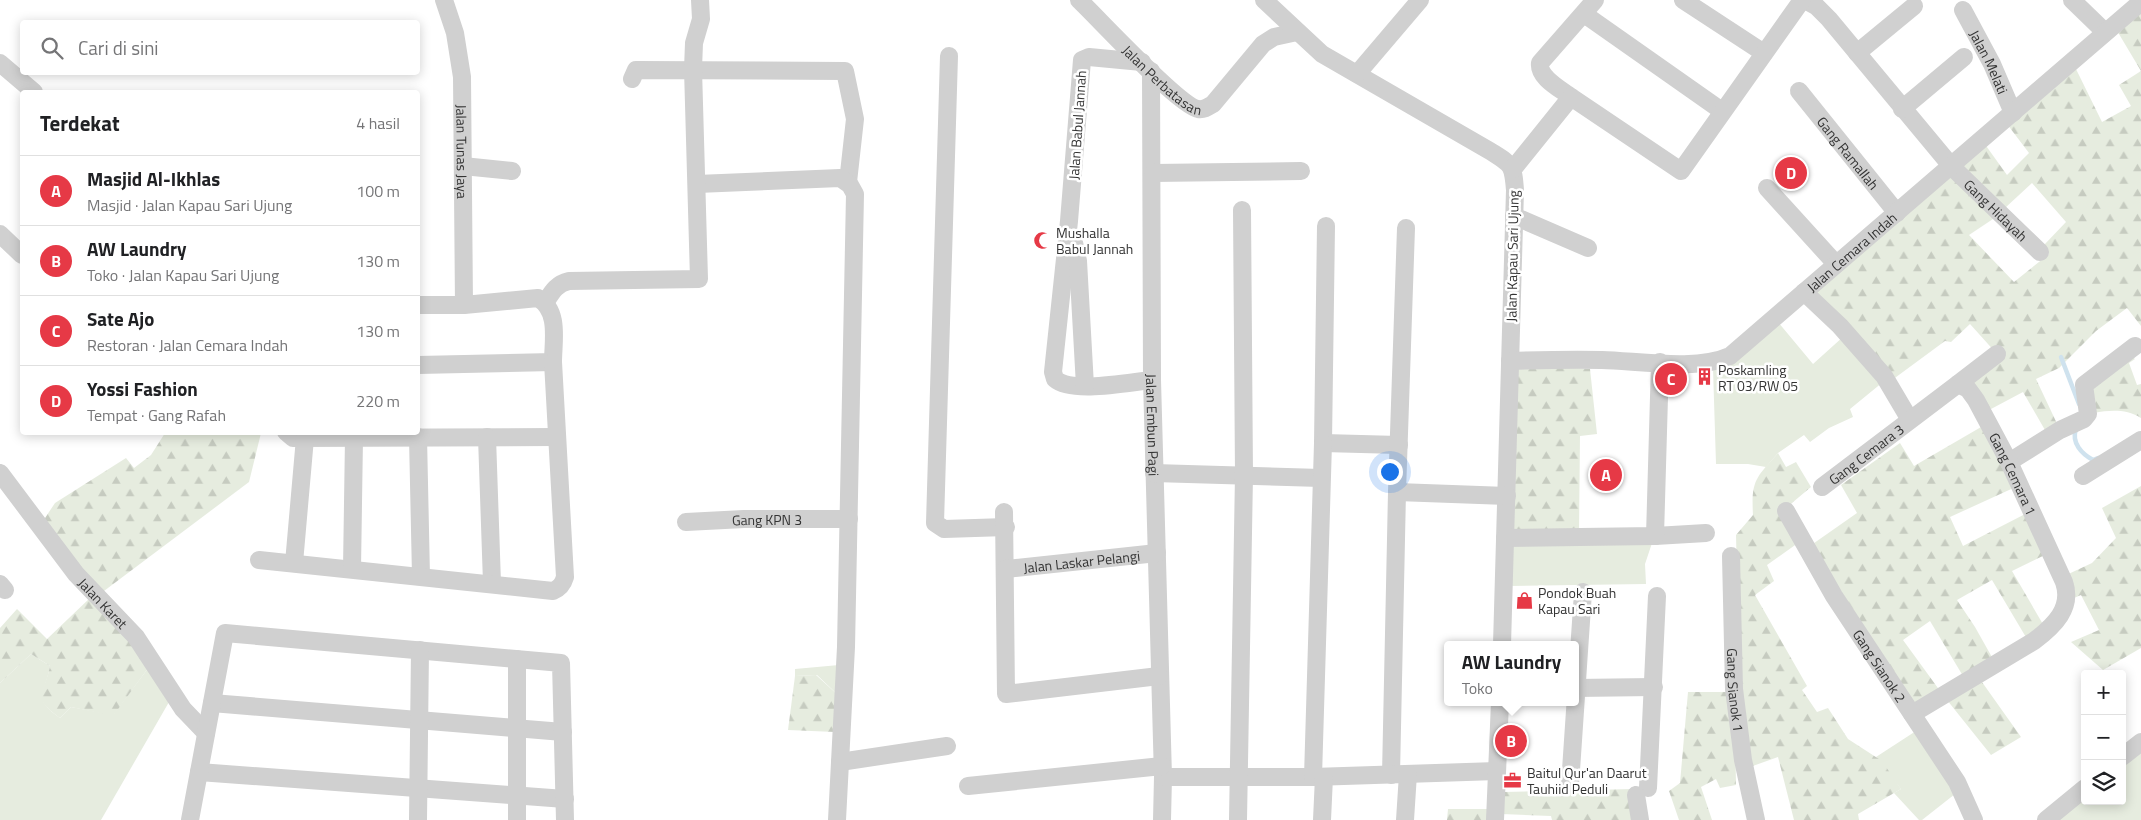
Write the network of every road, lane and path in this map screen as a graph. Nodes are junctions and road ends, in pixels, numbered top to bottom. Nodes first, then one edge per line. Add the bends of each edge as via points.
1 (444, 0) edge
2 (700, 0) edge
3 (1080, 0) edge
4 (1264, 0) edge
5 (1420, 0) edge
6 (1595, 0) edge
7 (1683, 0) edge
8 (1804, 0) edge
9 (2072, 0) edge
10 (2141, 2) edge
11 (1914, 6) dead end
12 (1964, 10) dead end
13 (1584, 14) junction
14 (1297, 32) junction
15 (2105, 32) junction
16 (1764, 53) junction
17 (1857, 53) junction
18 (949, 56) dead end
19 (1964, 57) dead end
20 (0, 63) edge
21 (1146, 67) junction
22 (693, 69) junction
23 (1358, 74) junction
24 (632, 79) dead end
25 (32, 90) edge
26 (1799, 91) dead end
27 (1571, 97) junction
28 (1902, 109) junction
29 (1722, 111) junction
30 (2013, 113) junction
31 (463, 166) junction
32 (1952, 167) junction
33 (1513, 169) junction
34 (512, 171) dead end
35 (1301, 171) dead end
36 (1153, 173) junction
37 (848, 182) junction
38 (697, 184) junction
39 (1767, 188) dead end
40 (1242, 210) dead end
41 (1897, 213) junction
42 (1514, 216) junction
43 (1069, 220) junction
44 (1326, 226) dead end
45 (1406, 228) dead end
46 (0, 234) edge
47 (1588, 248) dead end
48 (2040, 252) dead end
49 (20, 253) edge
50 (1836, 264) junction
51 (1804, 292) junction
52 (545, 302) junction
53 (420, 305) edge
54 (464, 305) junction
55 (1061, 313) junction
56 (1081, 314) junction
57 (2135, 346) dead end
58 (1997, 354) dead end
59 (1510, 361) junction
60 (553, 362) junction
61 (1660, 362) junction
62 (420, 365) edge
63 (1152, 380) junction
64 (1958, 384) junction
65 (1085, 386) junction
66 (1910, 420) junction
67 (290, 435) edge
68 (487, 437) junction
69 (557, 437) junction
70 (305, 438) junction
71 (354, 438) junction
72 (418, 438) junction
73 (2141, 440) edge
74 (1323, 443) junction
75 (1399, 445) junction
76 (2009, 462) junction
77 (0, 473) edge
78 (1154, 473) junction
79 (1244, 475) junction
80 (2083, 476) dead end
81 (1321, 478) junction
82 (1822, 487) dead end
83 (1397, 492) junction
84 (1507, 496) junction
85 (1786, 511) dead end
86 (849, 519) junction
87 (686, 522) dead end
88 (1706, 533) dead end
89 (1655, 536) junction
90 (1505, 538) junction
91 (1157, 553) junction
92 (1731, 556) dead end
93 (259, 560) dead end
94 (294, 563) junction
95 (352, 569) junction
96 (1006, 569) junction
97 (422, 576) junction
98 (492, 583) junction
99 (1583, 592) dead end
100 (1657, 596) dead end
101 (1502, 641) edge
102 (1579, 647) edge
103 (420, 650) junction
104 (517, 659) junction
105 (1159, 676) junction
106 (1579, 688) edge
107 (1654, 688) junction
108 (212, 703) junction
109 (1500, 706) edge
110 (1575, 706) edge
111 (1912, 714) junction
112 (418, 720) junction
113 (516, 728) junction
114 (563, 732) junction
115 (206, 733) junction
116 (2141, 742) edge
117 (947, 746) dead end
118 (2126, 754) edge
119 (840, 762) junction
120 (1497, 771) junction
121 (199, 772) junction
122 (1163, 772) junction
123 (1408, 774) junction
124 (1391, 775) junction
125 (1318, 777) junction
126 (1240, 778) junction
127 (1570, 784) dead end
128 (968, 786) dead end
129 (417, 789) junction
130 (2081, 791) edge
131 (517, 796) junction
132 (565, 799) junction
133 (190, 820) edge
134 (418, 820) edge
135 (517, 820) edge
136 (565, 820) edge
137 (838, 820) edge
138 (1162, 820) edge
139 (1238, 820) edge
140 (1322, 820) edge
141 (1405, 820) edge
142 (1495, 820) edge
143 (1640, 820) edge
144 (1756, 820) edge
145 (1974, 820) edge
146 (2046, 820) edge

1 - 31 street, Jalan Tunas Jaya via 455,32 462,77
2 - 22 street via 701,19 694,43
3 - 21 street, Jalan Perbatasan
4 - 14 street
5 - 23 street
6 - 13 street
7 - 16 street
8 - 16 street
8 - 17 street, Gang Hidayah via 1829,19
9 - 15 street
10 - 15 street, Jalan Cemara Indah
11 - 17 street
12 - 30 street, Jalan Melati
13 - 27 street via 1539,66 1543,75
13 - 29 street
14 - 21 street, Jalan Perbatasan via 1274,37 1263,44 1213,104 1205,108 1194,107
14 - 23 street via 1322,54
15 - 30 street, Jalan Cemara Indah
16 - 29 street
17 - 28 street, Gang Hidayah
18 - 96 street via 935,522 944,529 1005,519
19 - 28 street
20 - 25 street
21 - 36 street, Jalan Embun Pagi
21 - 43 street, Jalan Babul Jannah via 1089,56 1082,60
22 - 24 street via 636,70
22 - 37 street via 844,71 855,119
22 - 38 street
23 - 33 street via 1505,160
26 - 41 street, Gang Ramallah
27 - 29 street via 1681,171
27 - 33 street
28 - 32 street, Gang Hidayah
30 - 32 street, Jalan Cemara Indah
31 - 34 street
31 - 54 street, Jalan Tunas Jaya
32 - 41 street, Jalan Cemara Indah
32 - 48 street, Gang Hidayah
33 - 42 street, Jalan Kapau Sari Ujung
35 - 36 street
36 - 63 street, Jalan Embun Pagi
37 - 38 street via 829,178
37 - 86 street via 855,194
38 - 52 street via 699,279 568,280 560,282
39 - 50 street
40 - 79 street
41 - 50 street, Jalan Cemara Indah
42 - 47 street
42 - 59 street, Jalan Kapau Sari Ujung
43 - 55 street, Jalan Babul Jannah
43 - 56 street, Jalan Babul Jannah via 1078,261
44 - 74 street
45 - 75 street
46 - 49 street
50 - 51 street, Jalan Cemara Indah
51 - 61 street, Jalan Cemara Indah via 1730,356 1716,362
51 - 66 street via 1840,326 1884,376
52 - 54 street via 538,298
52 - 60 street via 553,317
53 - 54 street
55 - 56 street
55 - 65 street, Jalan Babul Jannah via 1054,375 1066,385
56 - 65 street, Jalan Babul Jannah
57 - 76 street via 2084,385 2088,414
58 - 64 street
59 - 61 street, Jalan Cemara Indah
59 - 84 street, Jalan Kapau Sari Ujung
60 - 62 street
60 - 69 street
61 - 89 street
63 - 65 street, Jalan Babul Jannah
63 - 78 street, Jalan Embun Pagi
64 - 66 street
64 - 76 street, Gang Cemara 1 via 1968,389 1976,400
66 - 82 street, Gang Cemara 3
67 - 70 street
68 - 69 street
68 - 72 street
68 - 98 street
69 - 98 street via 564,582 552,591
70 - 71 street
70 - 94 street
71 - 72 street
71 - 95 street
72 - 97 street
73 - 80 street
74 - 75 street
74 - 81 street
75 - 83 street
76 - 111 street, Gang Cemara 1 via 2064,582 2067,594 2064,610 2052,628 2034,641
77 - 115 street, Jalan Karet via 76,574 136,637 183,709
78 - 79 street
78 - 91 street, Jalan Embun Pagi
79 - 81 street
79 - 126 street
81 - 125 street
83 - 84 street
83 - 124 street
84 - 90 street, Jalan Kapau Sari Ujung
85 - 111 street, Gang Sianok 2 via 1834,596
86 - 87 street, Gang KPN 3
86 - 119 street
88 - 89 street
89 - 90 street
90 - 101 street, Jalan Kapau Sari Ujung
91 - 96 street, Jalan Laskar Pelangi
91 - 105 street, Jalan Embun Pagi
92 - 144 street, Gang Sianok 1 via 1734,689 1743,760
93 - 94 street
94 - 95 street
95 - 97 street
96 - 105 street via 1006,694
97 - 98 street
99 - 102 street
100 - 107 street
103 - 104 street
103 - 108 street via 225,633
103 - 112 street
104 - 113 street
104 - 114 street via 561,664
105 - 122 street, Jalan Embun Pagi
106 - 107 street
107 - 143 street
108 - 112 street
108 - 115 street
109 - 120 street
110 - 127 street
111 - 145 street, Gang Sianok 2 via 1957,782
112 - 113 street
112 - 129 street
113 - 114 street
113 - 131 street
114 - 132 street
115 - 121 street
116 - 118 street
117 - 119 street
119 - 137 street
120 - 123 street
120 - 142 street
121 - 129 street
121 - 133 street
122 - 126 street
122 - 128 street
122 - 138 street, Jalan Embun Pagi
123 - 124 street
123 - 141 street
124 - 125 street
125 - 126 street
125 - 140 street
126 - 139 street
129 - 131 street
129 - 134 street
130 - 146 street
131 - 132 street
131 - 135 street
132 - 136 street

